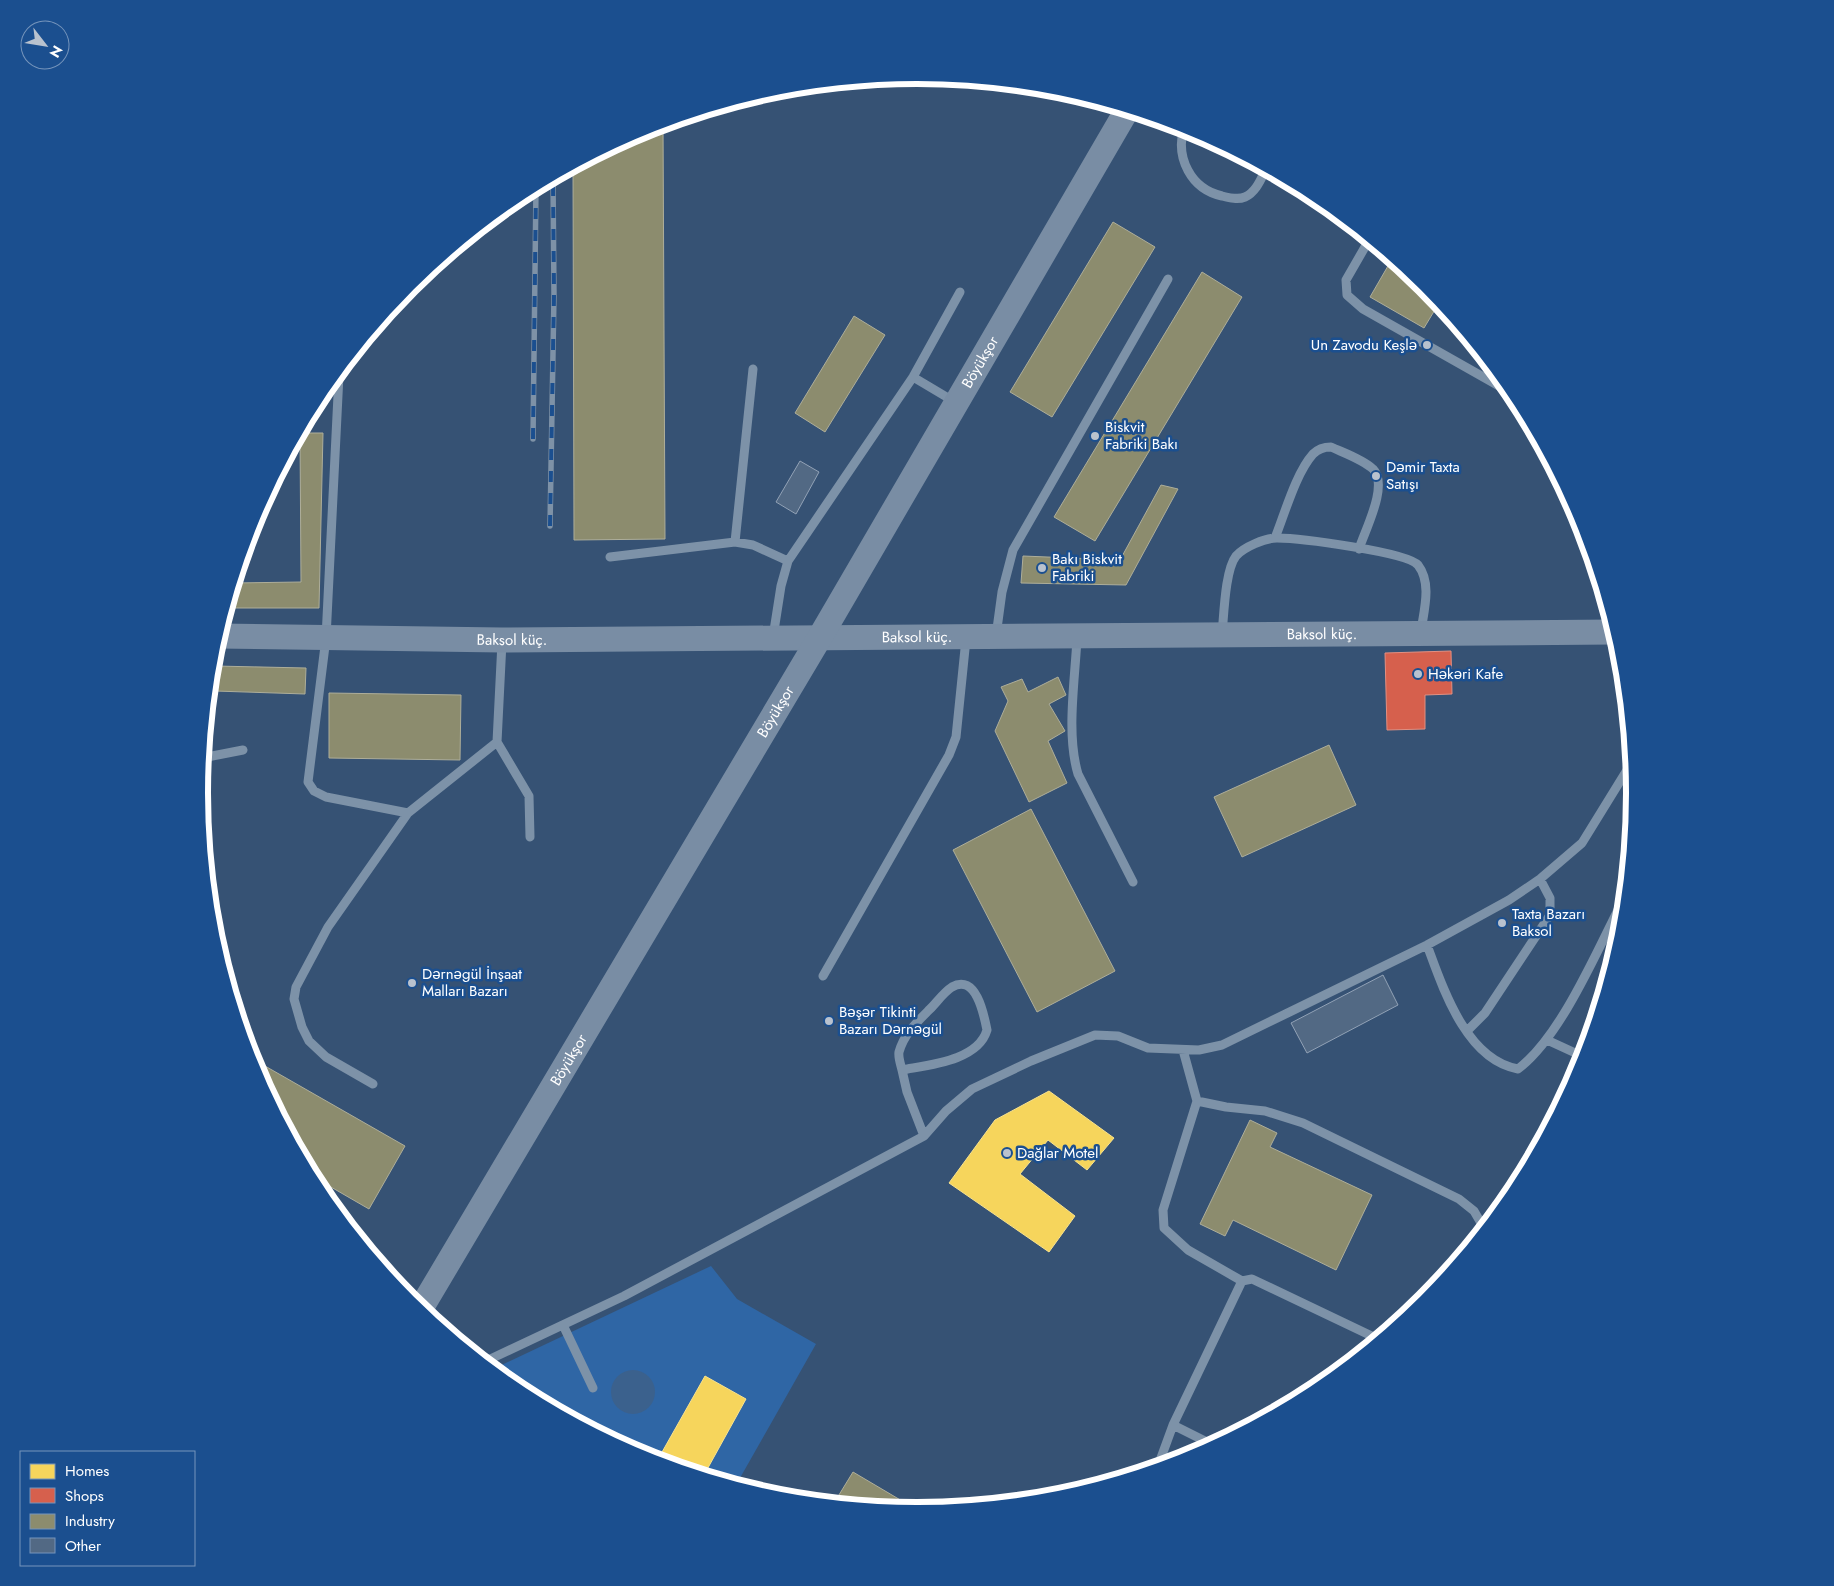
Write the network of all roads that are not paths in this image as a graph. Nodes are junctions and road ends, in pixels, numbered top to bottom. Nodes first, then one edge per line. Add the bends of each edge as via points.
1 (1124, 115) edge
2 (1183, 136) edge
3 (1263, 174) edge
4 (1366, 245) edge
5 (1168, 279) dead end
6 (960, 292) dead end
7 (753, 369) dead end
8 (913, 377) junction
9 (339, 383) edge
10 (1497, 385) edge
11 (955, 402) junction
12 (1275, 538) junction
13 (735, 542) junction
14 (1359, 549) junction
15 (610, 557) dead end
16 (788, 561) junction
17 (1421, 631) junction
18 (1607, 632) edge
19 (1222, 634) junction
20 (226, 636) edge
21 (966, 636) junction
22 (996, 636) junction
23 (1077, 636) junction
24 (820, 637) junction
25 (326, 638) junction
26 (772, 638) junction
27 (502, 640) junction
28 (496, 742) junction
29 (244, 750) dead end
30 (209, 757) edge
31 (1626, 773) edge
32 (408, 813) junction
33 (530, 837) dead end
34 (1540, 879) junction
35 (1133, 882) dead end
36 (1616, 914) edge
37 (1426, 944) junction
38 (823, 976) dead end
39 (1467, 1031) junction
40 (1547, 1040) junction
41 (1183, 1050) junction
42 (1576, 1053) edge
43 (902, 1070) junction
44 (373, 1084) dead end
45 (1197, 1101) junction
46 (924, 1136) junction
47 (1481, 1224) edge
48 (1242, 1281) junction
49 (424, 1303) edge
50 (562, 1325) junction
51 (1373, 1336) edge
52 (490, 1359) edge
53 (593, 1388) dead end
54 (1173, 1425) junction
55 (1204, 1441) edge
56 (1161, 1459) edge

1 - 11 main road, Böyükşor
2 - 3 lane via 1184,165 1203,189 1233,199 1245,197
4 - 10 lane via 1346,280 1347,295 1363,309
5 - 22 lane via 1013,550 1002,592
6 - 8 lane
7 - 13 lane
8 - 11 lane
8 - 16 lane
9 - 25 lane
11 - 24 main road, Böyükşor
12 - 14 lane
12 - 14 lane via 1314,453 1331,447 1372,468 1380,479 1380,490
12 - 19 lane via 1248,547 1236,556 1230,572
13 - 15 lane
13 - 16 lane via 753,545
14 - 17 lane via 1406,557 1416,564 1426,583
16 - 26 lane via 780,586
17 - 18 main road, Baksol küç.
17 - 19 main road, Baksol küç.
19 - 23 main road, Baksol küç.
20 - 25 main road, Baksol küç.
21 - 22 main road, Baksol küç.
21 - 24 main road, Baksol küç.
21 - 38 lane via 956,737 949,756
22 - 23 main road, Baksol küç.
23 - 35 lane via 1072,738 1074,759 1078,774
24 - 26 main road, Baksol küç.
24 - 49 main road, Böyükşor
25 - 27 main road, Baksol küç.
25 - 32 lane via 308,782 314,791 326,797
26 - 27 main road, Baksol küç.
27 - 28 lane
28 - 32 lane
28 - 33 lane via 529,796
29 - 30 lane
31 - 34 lane via 1582,844
32 - 44 lane via 328,927 304,970 294,999 309,1041 326,1057
34 - 37 lane via 1509,900
34 - 39 lane via 1550,898 1550,914 1485,1013
36 - 40 lane
37 - 39 lane via 1448,1001
37 - 41 lane via 1222,1045
39 - 40 lane via 1487,1056 1503,1066 1518,1069
40 - 42 lane
41 - 45 lane
41 - 46 lane via 1148,1048 1118,1036 1095,1035 972,1089
43 - 43 lane via 942,1064 979,1043 987,1030 984,1014 972,989 963,985 953,986 919,1020 904,1038 898,1054
43 - 46 lane
45 - 47 lane via 1266,1111 1303,1123 1458,1199 1474,1211
45 - 48 lane via 1163,1210 1164,1228 1188,1250
46 - 50 lane via 624,1296
48 - 51 lane via 1252,1278
48 - 54 lane
50 - 52 lane
50 - 53 lane
54 - 55 lane
54 - 56 lane

